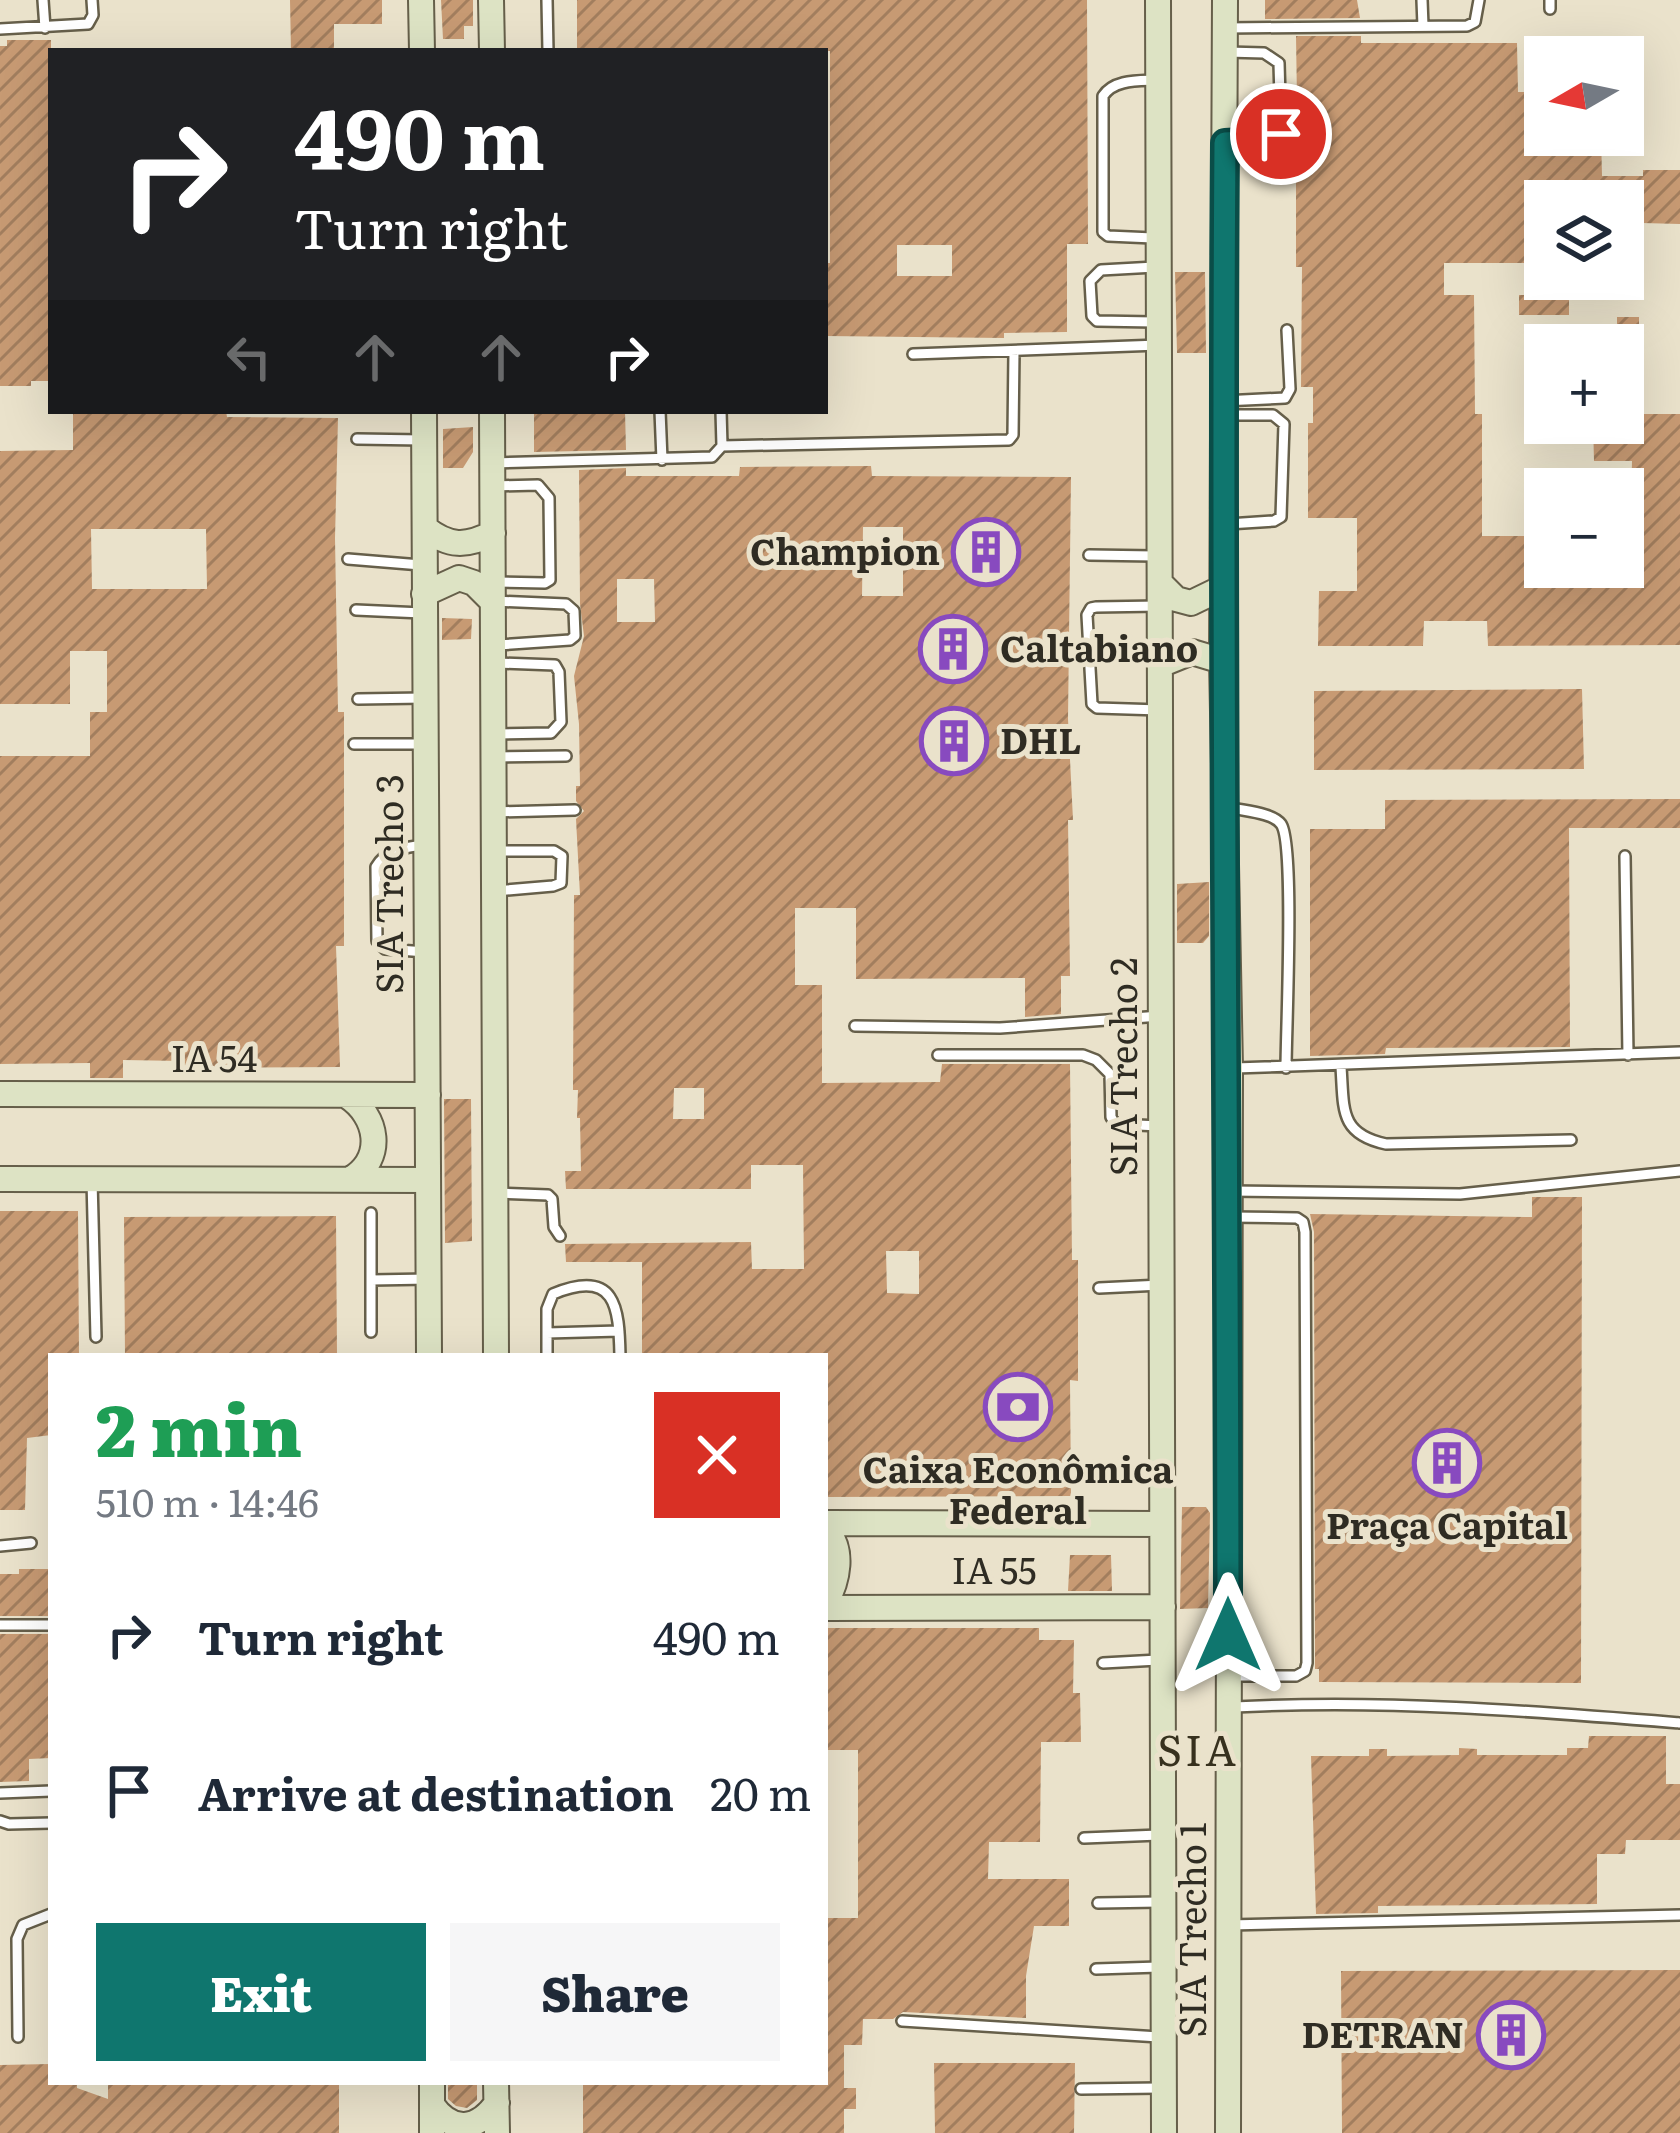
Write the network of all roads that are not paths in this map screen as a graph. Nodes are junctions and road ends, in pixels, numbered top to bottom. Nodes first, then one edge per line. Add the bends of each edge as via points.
1 (44, 0) edge
2 (92, 0) edge
3 (422, 0) edge
4 (491, 0) edge
5 (547, 0) edge
6 (1158, 0) edge
7 (1226, 0) edge
8 (1422, 0) edge
9 (1479, 0) edge
10 (1423, 26) junction
11 (0, 28) edge
12 (45, 28) junction
13 (1225, 40) junction
14 (422, 48) edge
15 (492, 48) edge
16 (548, 48) edge
17 (1159, 80) junction
18 (1225, 143) junction
19 (1159, 238) junction
20 (1159, 267) junction
21 (1286, 330) dead end
22 (1159, 334) junction
23 (1014, 351) junction
24 (913, 354) dead end
25 (1223, 408) junction
26 (424, 414) edge
27 (492, 414) edge
28 (661, 414) edge
29 (721, 414) edge
30 (357, 439) dead end
31 (424, 440) junction
32 (722, 446) junction
33 (662, 460) junction
34 (493, 474) junction
35 (1222, 525) junction
36 (425, 528) junction
37 (493, 533) junction
38 (1089, 556) dead end
39 (1160, 556) junction
40 (348, 560) dead end
41 (424, 565) junction
42 (1222, 588) junction
43 (492, 591) junction
44 (1160, 595) junction
45 (424, 604) junction
46 (356, 610) dead end
47 (493, 654) junction
48 (1222, 661) junction
49 (1160, 665) junction
50 (424, 698) junction
51 (358, 699) dead end
52 (1160, 710) junction
53 (354, 744) dead end
54 (424, 744) junction
55 (494, 746) junction
56 (566, 756) dead end
57 (1224, 806) junction
58 (575, 809) dead end
59 (494, 812) junction
60 (425, 844) junction
61 (494, 851) junction
62 (1625, 856) dead end
63 (494, 891) junction
64 (426, 952) junction
65 (1160, 1016) junction
66 (855, 1026) dead end
67 (1680, 1052) edge
68 (938, 1054) dead end
69 (1628, 1055) junction
70 (1341, 1067) junction
71 (1229, 1068) junction
72 (1286, 1068) junction
73 (0, 1094) edge
74 (428, 1095) junction
75 (347, 1096) junction
76 (1160, 1126) junction
77 (1571, 1140) dead end
78 (1680, 1172) edge
79 (0, 1179) edge
80 (92, 1179) junction
81 (351, 1179) junction
82 (428, 1180) junction
83 (1229, 1190) junction
84 (496, 1193) junction
85 (371, 1213) dead end
86 (1229, 1217) junction
87 (560, 1236) dead end
88 (428, 1279) junction
89 (371, 1280) junction
90 (1161, 1285) junction
91 (1099, 1288) dead end
92 (619, 1331) junction
93 (371, 1332) dead end
94 (547, 1334) junction
95 (96, 1337) dead end
96 (429, 1353) edge
97 (496, 1353) edge
98 (547, 1353) edge
99 (620, 1353) edge
100 (1162, 1524) junction
101 (828, 1526) edge
102 (828, 1531) edge
103 (31, 1543) dead end
104 (0, 1546) edge
105 (828, 1599) edge
106 (828, 1606) edge
107 (1163, 1607) junction
108 (0, 1625) edge
109 (48, 1625) edge
110 (1163, 1660) junction
111 (1102, 1663) dead end
112 (1229, 1677) junction
113 (1229, 1707) junction
114 (1680, 1723) edge
115 (48, 1791) edge
116 (0, 1793) edge
117 (0, 1821) edge
118 (48, 1823) edge
119 (1164, 1835) junction
120 (1084, 1838) dead end
121 (1164, 1902) junction
122 (1098, 1903) dead end
123 (48, 1915) edge
124 (1680, 1916) edge
125 (1229, 1925) junction
126 (1165, 1966) junction
127 (1096, 1969) dead end
128 (902, 2020) dead end
129 (18, 2037) dead end
130 (1165, 2037) junction
131 (1164, 2088) junction
132 (1081, 2089) dead end
133 (496, 2093) edge
134 (433, 2094) edge
135 (432, 2133) edge
136 (496, 2133) edge
137 (1164, 2133) edge
138 (1228, 2133) edge

1 - 12 lane
2 - 12 lane via 88,24
3 - 14 main road
4 - 15 main road
5 - 16 lane
6 - 17 main road, SIA Trecho 2
7 - 13 main road, SIA Trecho 1
8 - 10 lane
9 - 10 lane via 1467,26
10 - 13 lane
11 - 12 lane
13 - 18 main road, SIA Trecho 1
13 - 18 lane via 1279,63 1281,134 1266,143
17 - 19 main road, SIA Trecho 2
17 - 19 lane via 1117,85 1103,96 1101,221 1108,236
18 - 25 main road, SIA Trecho 1
19 - 20 main road, SIA Trecho 2
20 - 22 main road, SIA Trecho 2
20 - 22 lane via 1101,270 1090,280 1097,321
21 - 25 lane via 1285,398
22 - 23 lane
22 - 39 main road, SIA Trecho 2
23 - 24 lane
23 - 32 lane via 1009,440
25 - 35 main road, SIA Trecho 1
25 - 35 lane via 1284,424 1280,517
26 - 31 main road, SIA Trecho 3
27 - 34 main road
28 - 33 lane
29 - 32 lane
30 - 31 lane
31 - 36 main road, SIA Trecho 3
32 - 33 lane via 712,457
33 - 34 lane
34 - 37 main road
34 - 43 lane via 546,490 551,574 545,583
35 - 42 main road, SIA Trecho 1
36 - 37 main road via 458,545
36 - 41 main road, SIA Trecho 3
37 - 43 main road
38 - 39 lane
39 - 44 main road, SIA Trecho 2
40 - 41 lane
41 - 45 main road, SIA Trecho 3
42 - 44 main road via 1191,603
42 - 48 main road, SIA Trecho 1
43 - 45 main road via 459,578
43 - 47 main road
43 - 47 lane via 566,604 575,636
44 - 49 main road, SIA Trecho 2
44 - 52 lane via 1087,615 1093,704
45 - 46 lane
45 - 50 main road, SIA Trecho 3
47 - 55 main road
47 - 55 lane via 555,665 561,722 551,733
48 - 49 main road via 1192,652
48 - 57 main road, SIA Trecho 1
49 - 52 main road, SIA Trecho 2
50 - 51 lane
50 - 54 main road, SIA Trecho 3
52 - 65 main road, SIA Trecho 2
53 - 54 lane
54 - 60 main road, SIA Trecho 3
55 - 56 lane
55 - 59 main road
57 - 71 main road, SIA Trecho 1
57 - 72 lane via 1275,819 1284,830
58 - 59 lane
59 - 61 main road
60 - 64 main road, SIA Trecho 3
60 - 64 lane via 397,849 376,866 377,940 385,949
61 - 63 main road
61 - 63 lane via 554,851 564,874 553,886
62 - 69 lane
63 - 84 main road
64 - 74 main road, SIA Trecho 3
65 - 66 lane via 1000,1028
65 - 76 main road, SIA Trecho 2
67 - 69 lane
68 - 76 lane via 1083,1054 1110,1074 1115,1124
69 - 70 lane
70 - 72 lane
70 - 77 lane via 1351,1129 1370,1141
71 - 72 lane
71 - 83 main road, SIA Trecho 1
73 - 75 main road, IA 54
74 - 75 main road, IA 54
74 - 82 main road, SIA Trecho 3
75 - 81 main road via 362,1106 373,1141 366,1170
76 - 90 main road, SIA Trecho 2
78 - 83 lane via 1460,1194
79 - 80 main road
80 - 81 main road
80 - 95 lane
81 - 82 main road
82 - 88 main road, SIA Trecho 3
83 - 86 main road, SIA Trecho 1
84 - 87 lane via 548,1195
84 - 97 main road
85 - 89 lane
86 - 112 main road, SIA Trecho 1
86 - 112 lane via 1297,1218 1305,1232 1307,1664 1296,1676
88 - 89 lane
88 - 96 main road, SIA Trecho 3
89 - 93 lane
90 - 91 lane
90 - 100 main road, SIA Trecho 2
92 - 94 lane
92 - 94 lane via 610,1295 581,1288 553,1294
92 - 99 lane
94 - 98 lane
100 - 101 main road, IA 55
100 - 107 main road, SIA Trecho 2
102 - 105 main road via 838,1559
103 - 104 lane
106 - 107 main road, IA 55
107 - 110 main road, SIA Trecho 2
108 - 109 lane
110 - 111 lane
110 - 119 main road, SIA Trecho 2
112 - 113 main road, SIA Trecho 1
113 - 114 lane via 1439,1704
113 - 125 main road, SIA Trecho 1
115 - 116 lane
117 - 118 lane
119 - 120 lane
119 - 121 main road, SIA Trecho 2
121 - 122 lane
121 - 126 main road, SIA Trecho 2
123 - 129 lane via 22,1925 17,1940
124 - 125 lane
125 - 138 main road, SIA Trecho 1
126 - 127 lane
126 - 130 main road, SIA Trecho 2
128 - 130 lane
130 - 131 main road, SIA Trecho 2
131 - 132 lane
131 - 137 main road, SIA Trecho 2
133 - 134 main road via 481,2121 460,2126 442,2119
133 - 136 main road
134 - 135 main road

